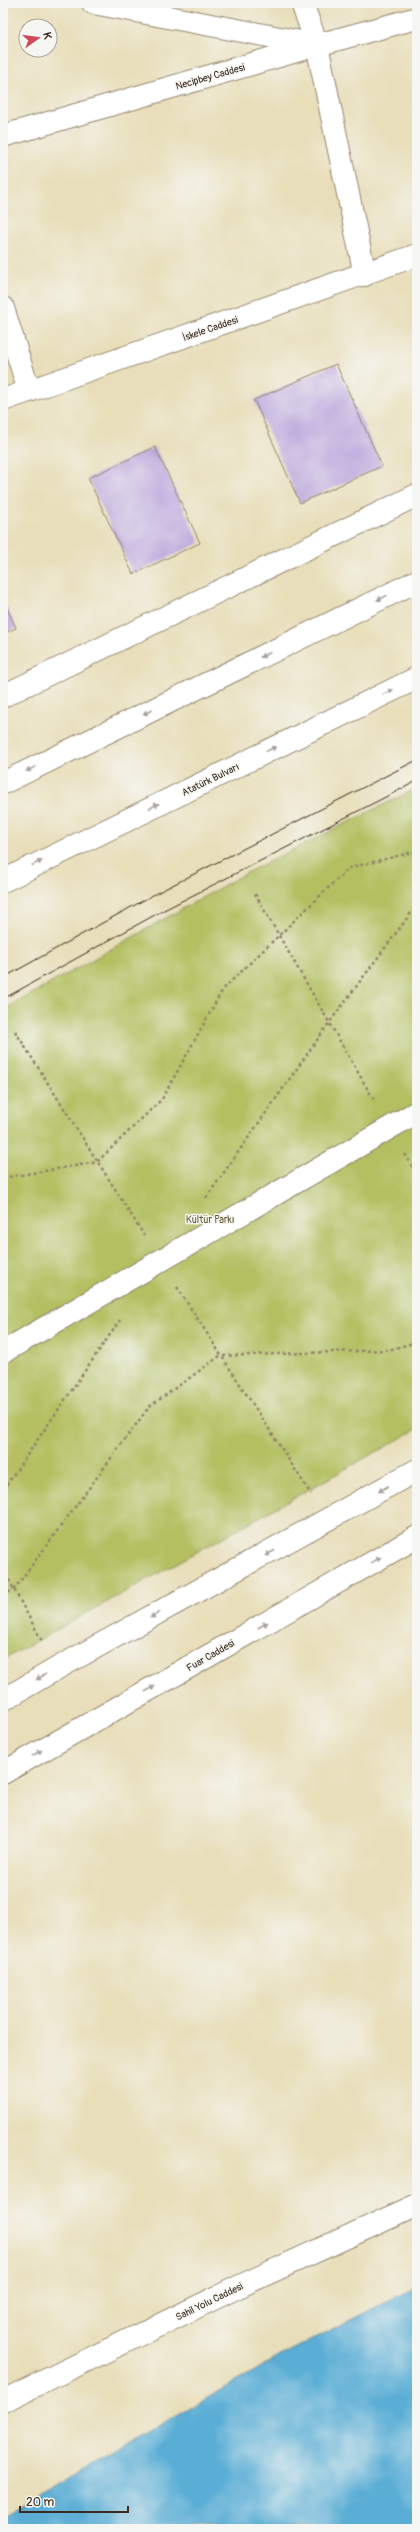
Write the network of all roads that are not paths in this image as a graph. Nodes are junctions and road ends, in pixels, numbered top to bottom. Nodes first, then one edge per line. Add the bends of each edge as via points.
1 (93, 3) edge
2 (302, 3) edge
3 (417, 18) edge
4 (317, 45) junction
5 (3, 136) edge
6 (417, 255) edge
7 (365, 275) junction
8 (3, 308) edge
9 (29, 391) junction
10 (3, 400) edge
11 (417, 496) edge
12 (417, 581) edge
13 (417, 678) edge
14 (3, 696) edge
15 (3, 783) edge
16 (3, 881) edge
17 (417, 1112) edge
18 (3, 1352) edge
19 (417, 1470) edge
20 (417, 1537) edge
21 (3, 1700) edge
22 (3, 1773) edge
23 (417, 2205) edge
24 (3, 2400) edge

1 - 4 street
2 - 4 street
3 - 4 street, Necipbey Caddesi
4 - 5 street, Necipbey Caddesi
4 - 7 street
6 - 7 street, İskele Caddesi
7 - 9 street, İskele Caddesi
8 - 9 street
9 - 10 street, İskele Caddesi
11 - 14 street
12 -> 15 street
16 -> 13 street, Atatürk Bulvarı
17 - 18 street
19 -> 21 street
22 -> 20 street, Fuar Caddesi
23 - 24 street, Sahil Yolu Caddesi via 238,2287

